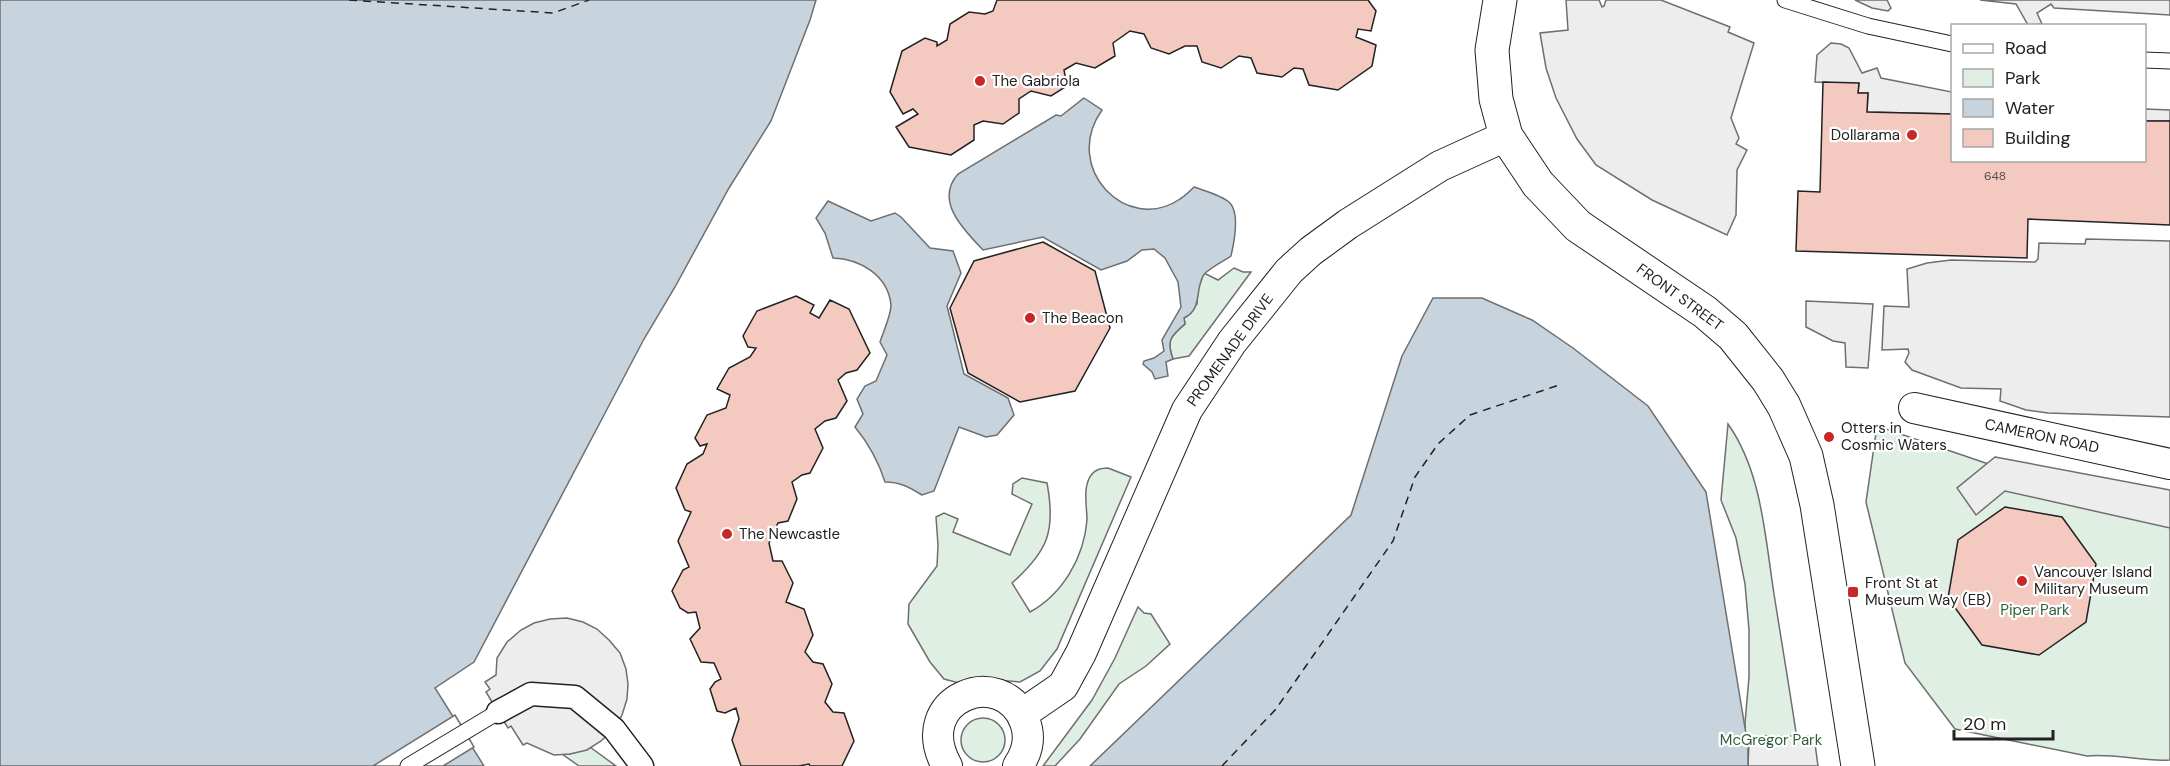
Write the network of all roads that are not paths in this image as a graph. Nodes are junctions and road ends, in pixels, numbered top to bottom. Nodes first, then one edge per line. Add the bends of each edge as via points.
1 (1500, 0) edge
2 (1785, 0) edge
3 (1951, 44) edge
4 (2146, 60) edge
5 (2170, 61) edge
6 (1506, 136) junction
7 (1914, 408) dead end
8 (2170, 464) edge
9 (498, 711) joint
10 (1022, 714) junction
11 (408, 766) edge
12 (642, 766) edge
13 (947, 766) edge
14 (1018, 766) edge
15 (1858, 766) edge

1 - 6 street, FRONT STREET via 1492,50 1496,99
2 - 3 lane via 1868,26
4 - 5 lane
6 - 10 street, PROMENADE DRIVE via 1440,166 1348,224 1289,271 1232,342 1186,410 1081,653 1063,686
6 - 15 street, FRONT STREET via 1538,184 1578,226 1705,312 1733,336 1784,405 1806,456 1817,505
7 - 8 street, CAMERON ROAD
9 - 11 lane
9 - 12 street via 531,694 575,697 614,729
10 - 13 street via 999,695 985,692 970,693 956,700 945,710 936,739
10 - 14 street via 1028,744

